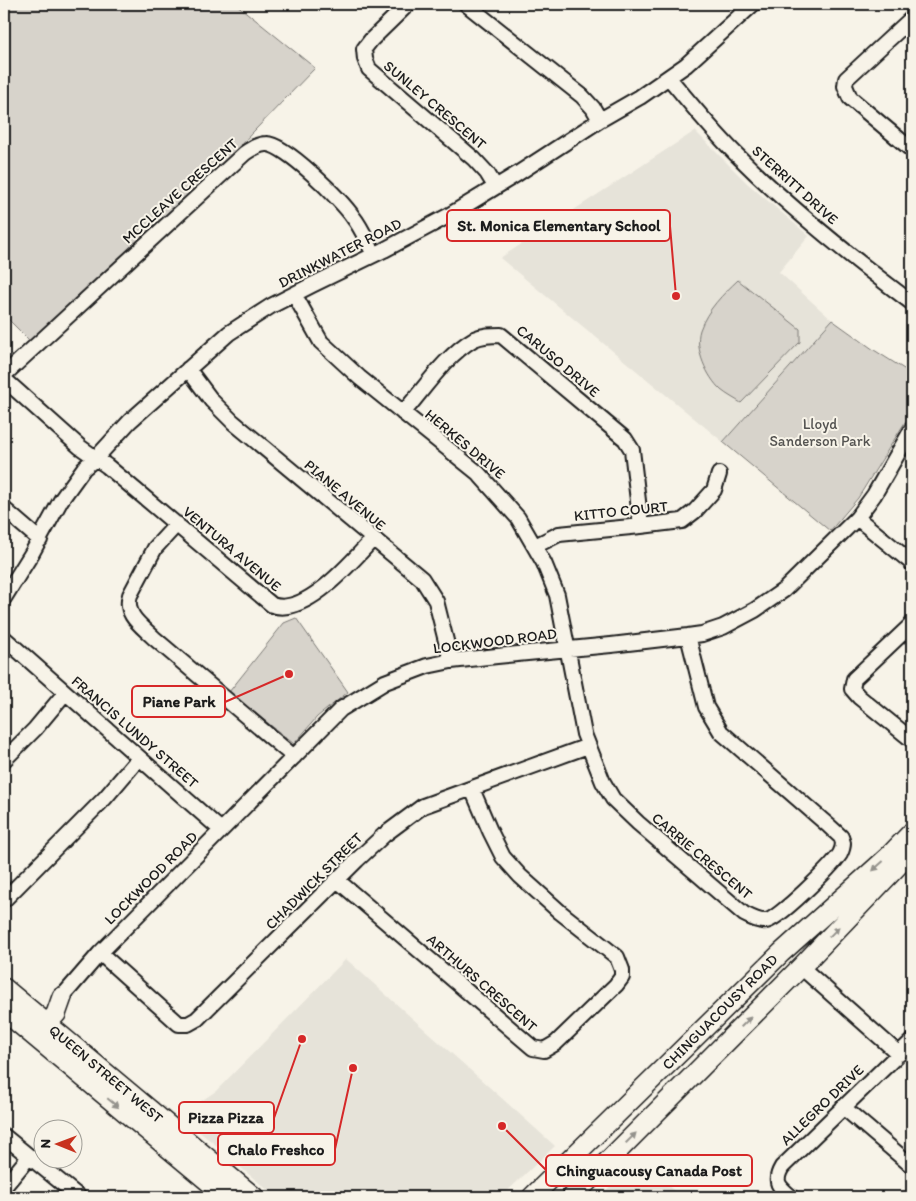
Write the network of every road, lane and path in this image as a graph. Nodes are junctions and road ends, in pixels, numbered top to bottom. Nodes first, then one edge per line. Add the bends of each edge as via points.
1 (408, 4) edge
2 (466, 4) edge
3 (753, 4) edge
4 (912, 18) edge
5 (670, 78) junction
6 (600, 120) junction
7 (912, 150) edge
8 (495, 186) junction
9 (374, 254) junction
10 (294, 294) junction
11 (912, 302) edge
12 (188, 369) junction
13 (4, 377) edge
14 (403, 413) junction
15 (912, 429) edge
16 (96, 458) junction
17 (719, 474) dead end
18 (4, 509) edge
19 (856, 518) junction
20 (177, 524) junction
21 (641, 526) junction
22 (40, 540) junction
23 (373, 540) junction
24 (534, 546) junction
25 (912, 563) edge
26 (4, 598) edge
27 (912, 624) edge
28 (688, 636) junction
29 (4, 638) edge
30 (568, 648) junction
31 (451, 662) junction
32 (65, 693) junction
33 (912, 740) edge
34 (588, 746) junction
35 (294, 757) junction
36 (139, 758) junction
37 (4, 760) edge
38 (472, 789) junction
39 (222, 830) junction
40 (912, 832) edge
41 (912, 851) edge
42 (337, 880) junction
43 (4, 900) edge
44 (100, 953) junction
45 (800, 967) junction
46 (4, 988) edge
47 (62, 997) junction
48 (4, 1002) edge
49 (4, 1011) edge
50 (47, 1024) junction
51 (912, 1041) edge
52 (899, 1054) junction
53 (843, 1107) junction
54 (4, 1136) edge
55 (187, 1153) junction
56 (29, 1157) junction
57 (912, 1166) edge
58 (4, 1187) edge
59 (79, 1197) edge
60 (227, 1197) edge
61 (254, 1197) edge
62 (532, 1197) edge
63 (572, 1197) edge
64 (791, 1197) edge

1 - 8 street, SUNLEY CRESCENT via 364,49 369,70 474,158
2 - 6 street via 582,96
3 - 5 street, DRINKWATER ROAD
4 - 7 street via 846,79 845,86 850,98
5 - 6 street, DRINKWATER ROAD
5 - 11 street, STERRITT DRIVE via 715,133 755,173 832,240
6 - 8 street, DRINKWATER ROAD
8 - 9 street, DRINKWATER ROAD via 448,216
9 - 10 street, DRINKWATER ROAD
9 - 13 street, MCCLEAVE CRESCENT via 354,217 310,170 268,143 256,146 245,152
10 - 12 street, DRINKWATER ROAD via 229,333
10 - 14 street, HERKES DRIVE via 321,342
12 - 16 street, DRINKWATER ROAD
12 - 23 street, PIANE AVENUE via 233,422
13 - 16 street, MCCLEAVE CRESCENT
14 - 21 street, CARUSO DRIVE via 454,353 476,338 501,335 625,439 632,450
14 - 24 street, HERKES DRIVE via 478,473 518,518
15 - 19 street, LOCKWOOD ROAD via 874,495
16 - 20 street, VENTURA AVENUE
16 - 22 street, DRINKWATER ROAD via 68,488
17 - 21 street, KITTO COURT via 714,490 696,511 682,521
18 - 22 street
19 - 25 street
19 - 28 street, LOCKWOOD ROAD via 770,600 723,628
20 - 23 street, VENTURA AVENUE via 278,607 291,606 310,597
20 - 35 street via 155,548 130,595 128,601 133,618
21 - 24 street, KITTO COURT via 559,534
22 - 26 street, DRINKWATER ROAD
23 - 31 street, PIANE AVENUE via 422,579 436,601
24 - 30 street, HERKES DRIVE via 557,595
27 - 33 street via 854,679 852,689
28 - 30 street, LOCKWOOD ROAD
28 - 34 street, CARRIE CRESCENT via 706,707 721,732 840,837 843,843 840,854 774,919 755,920 744,914 614,800
29 - 32 street, FRANCIS LUNDY STREET
30 - 31 street, LOCKWOOD ROAD
30 - 34 street, CARRIE CRESCENT
31 - 35 street, LOCKWOOD ROAD via 426,666 385,682 341,709
32 - 36 street, FRANCIS LUNDY STREET
32 - 37 street
34 - 38 street, CHADWICK STREET
35 - 39 street, LOCKWOOD ROAD
36 - 39 street, FRANCIS LUNDY STREET
36 - 43 street via 105,798
38 - 42 street, CHADWICK STREET via 424,806 384,835
38 - 42 street, ARTHURS CRESCENT via 503,857 560,912 617,957 622,970 622,977 616,985 556,1043 544,1050 533,1048
39 - 44 street, LOCKWOOD ROAD
40 -> 62 main road, CHINGUACOUSY ROAD via 781,953
45 -> 41 main road, CHINGUACOUSY ROAD
42 - 44 street, CHADWICK STREET via 228,990 188,1024 180,1024
44 - 47 street, LOCKWOOD ROAD
45 - 52 street
63 -> 45 main road, CHINGUACOUSY ROAD
46 - 47 main road via 30,1007 40,1007
46 - 50 main road, QUEEN STREET WEST
47 - 50 main road via 56,1014
48 - 50 main road via 32,1026
49 -> 55 main road, QUEEN STREET WEST
50 - 55 main road, QUEEN STREET WEST
51 - 52 street, ALLEGRO DRIVE
52 - 53 street, ALLEGRO DRIVE
53 - 57 street
53 - 64 street, ALLEGRO DRIVE via 782,1167 777,1180
54 - 56 street
55 - 60 main road, QUEEN STREET WEST
55 - 61 main road, QUEEN STREET WEST
56 - 58 street
56 - 59 street

